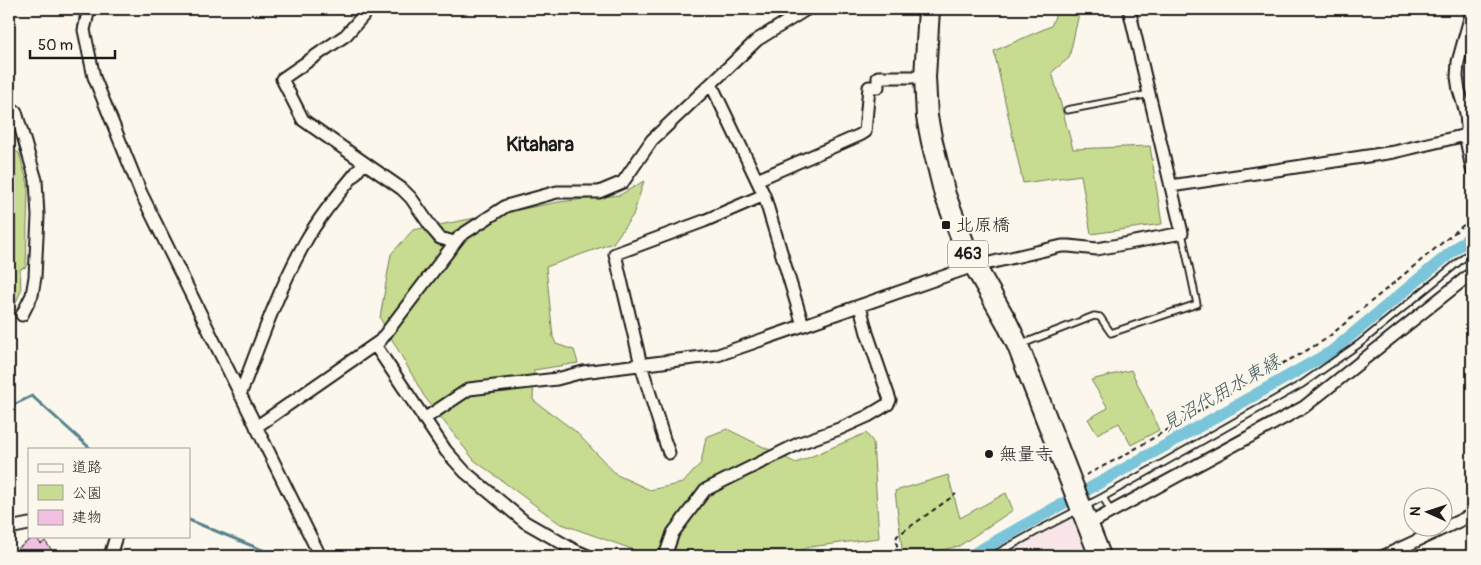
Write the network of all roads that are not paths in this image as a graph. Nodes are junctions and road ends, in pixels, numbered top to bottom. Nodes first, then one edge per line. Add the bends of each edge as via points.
1 (89, 9) edge
2 (369, 9) edge
3 (807, 9) edge
4 (929, 9) edge
5 (1130, 9) edge
6 (1472, 11) edge
7 (926, 77) junction
8 (711, 84) junction
9 (1150, 94) junction
10 (1067, 110) dead end
11 (9, 112) edge
12 (1466, 135) junction
13 (364, 163) junction
14 (1472, 169) edge
15 (757, 180) junction
16 (1171, 186) junction
17 (764, 195) junction
18 (1182, 233) junction
19 (454, 242) junction
20 (1472, 252) edge
21 (974, 267) junction
22 (1472, 272) edge
23 (860, 306) junction
24 (22, 315) dead end
25 (804, 325) junction
26 (375, 345) junction
27 (1018, 346) junction
28 (641, 365) junction
29 (240, 395) junction
30 (424, 419) junction
31 (256, 428) junction
32 (669, 453) dead end
33 (1103, 497) junction
34 (1083, 512) junction
35 (1111, 512) junction
36 (1472, 516) edge
37 (28, 524) edge
38 (9, 528) edge
39 (115, 538) edge
40 (110, 556) edge
41 (320, 556) edge
42 (588, 556) edge
43 (665, 556) edge
44 (992, 556) edge
45 (1100, 556) edge
46 (1384, 556) edge

1 - 29 street via 84,30 94,77 141,193
2 - 13 street via 346,35 282,80 303,120
3 - 8 street via 757,40
4 - 7 highway, 463
5 - 9 street
6 - 12 street via 1457,77 1466,113
7 - 15 street via 878,77 878,88 869,87 865,132
7 - 21 highway, 463 via 927,117 945,195
8 - 15 street
8 - 19 street via 652,140 623,182 599,192 557,192 506,206
9 - 10 lane
9 - 16 street
11 - 24 street via 16,112 36,180 35,277 32,295
12 - 14 street
12 - 16 street via 1394,152
13 - 19 street via 402,189 440,238
13 - 29 street via 328,207 303,245 282,286
15 - 17 street
16 - 18 street
17 - 25 street
17 - 28 street via 616,254
18 - 21 street via 1097,249 1062,246
18 - 27 lane via 1197,304 1111,333 1100,317 1094,316
19 - 26 street
20 - 33 lane via 1359,344 1302,384
21 - 23 street
21 - 27 highway, 463
22 - 35 street via 1304,407
23 - 25 street
23 - 43 street via 890,400 888,404 705,490 672,533
25 - 28 street via 718,355
26 - 30 street
26 - 31 street
27 - 34 highway, 463 via 1076,481
28 - 30 street via 469,389
28 - 32 street
29 - 31 street
30 - 42 street via 446,452 465,472 525,522
31 - 41 street
33 - 34 lane
33 - 35 lane
34 - 35 street
34 - 44 lane via 1041,529
34 - 45 highway, 463
36 - 46 street
37 - 38 street
39 - 40 street

